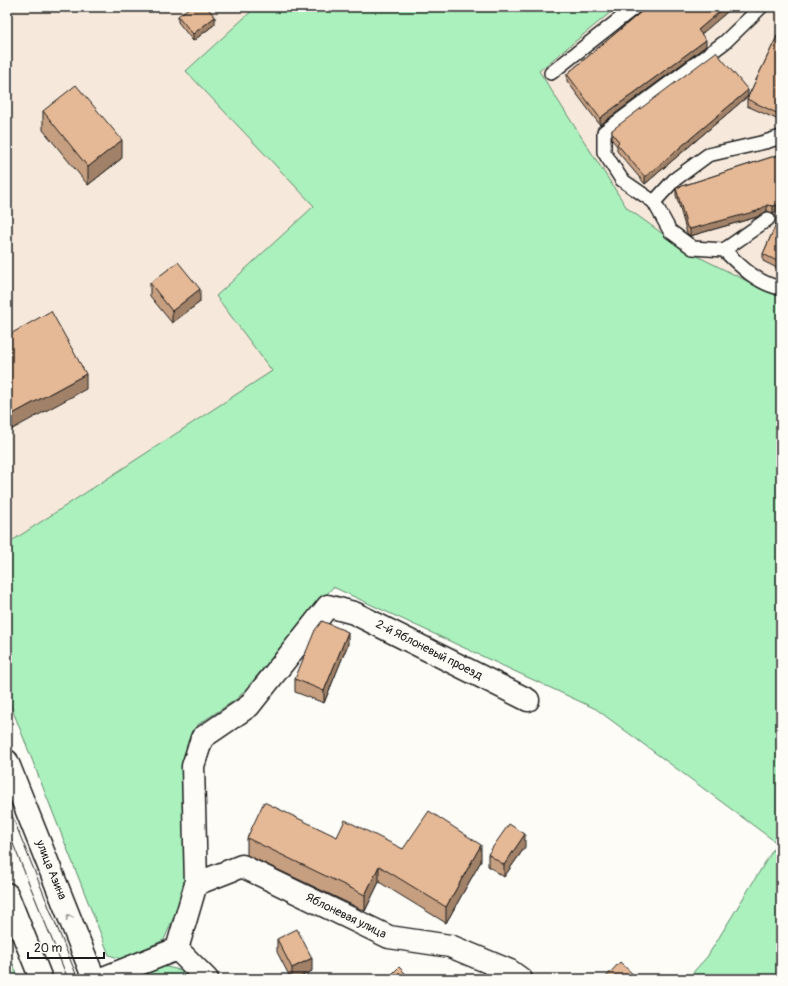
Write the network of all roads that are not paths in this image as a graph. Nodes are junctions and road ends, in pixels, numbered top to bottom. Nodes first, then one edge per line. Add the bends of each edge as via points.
1 (634, 7) edge
2 (761, 7) edge
3 (552, 74) dead end
4 (781, 136) edge
5 (654, 202) junction
6 (768, 219) dead end
7 (724, 250) junction
8 (781, 288) edge
9 (528, 700) dead end
10 (7, 761) edge
11 (196, 884) junction
12 (7, 894) edge
13 (177, 949) junction
14 (41, 979) edge
15 (94, 979) edge
16 (101, 979) edge
17 (207, 979) edge
18 (521, 979) edge

1 - 3 lane
2 - 5 lane via 725,42 604,132 604,152 622,180
4 - 5 lane via 708,155 674,180
5 - 7 lane via 670,231 693,248
6 - 7 lane
7 - 8 lane via 745,270 770,286
9 - 11 street, 2-й Яблоневый проезд via 354,613 328,606 249,706 202,738 193,766
15 -> 10 street, улица Азина
11 - 13 street
11 - 18 street, Яблоневая улица via 242,866 389,937 450,946
12 - 14 street
13 - 16 street
13 - 17 street

